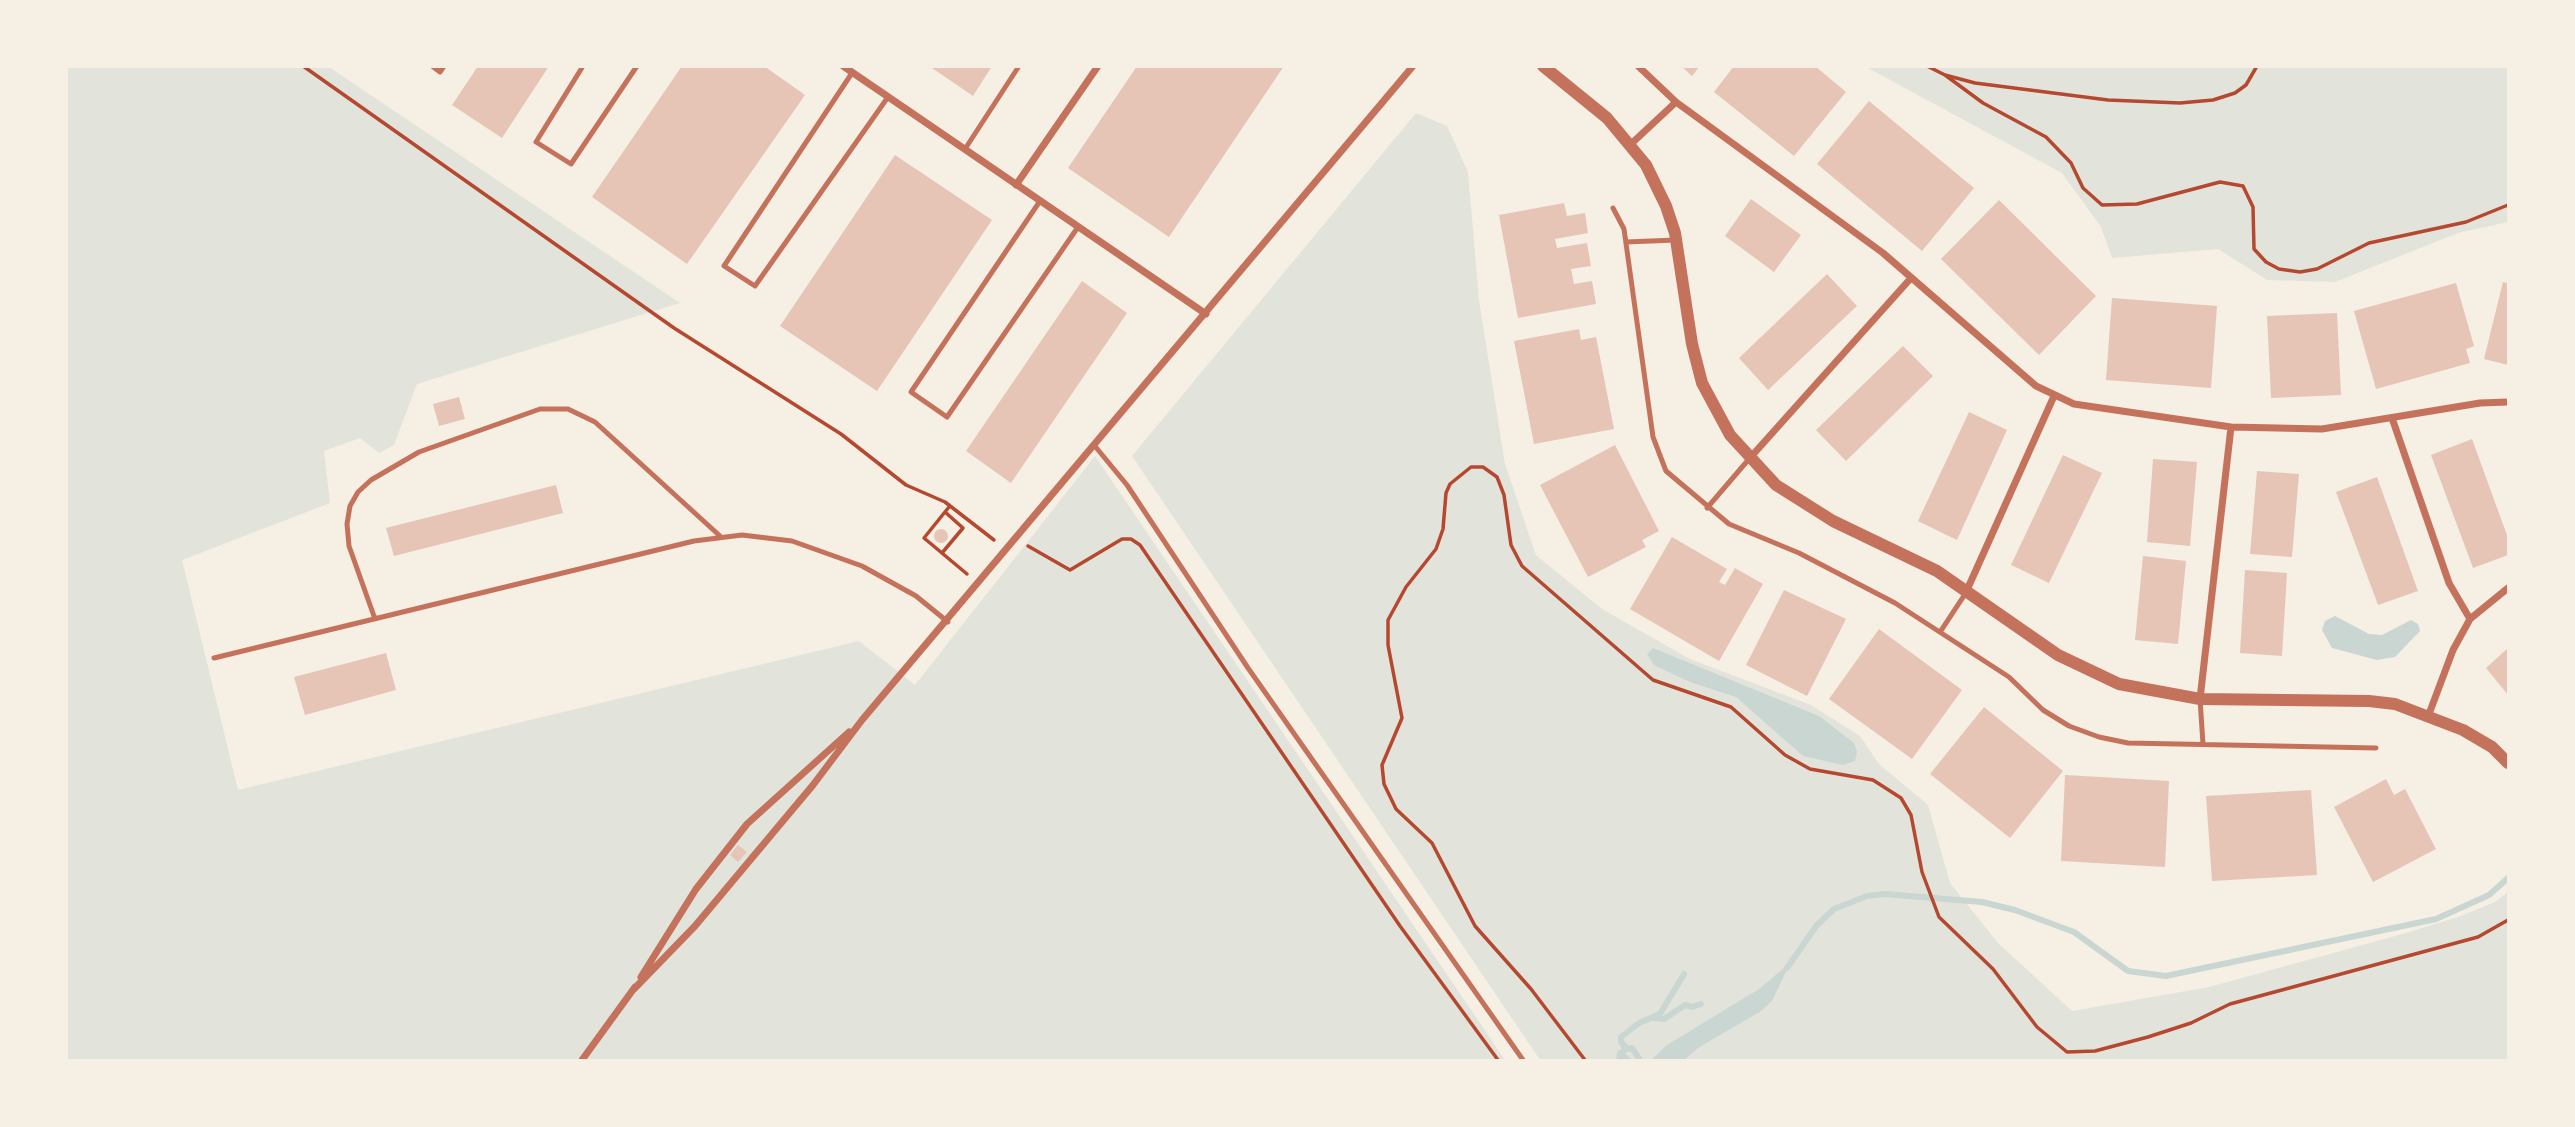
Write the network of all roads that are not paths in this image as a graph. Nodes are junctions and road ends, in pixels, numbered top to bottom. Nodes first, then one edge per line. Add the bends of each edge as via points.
1 (432, 66) edge
2 (444, 66) edge
3 (583, 66) edge
4 (638, 66) edge
5 (843, 66) edge
6 (1019, 66) edge
7 (1098, 66) edge
8 (1413, 66) edge
9 (1543, 66) edge
10 (1637, 66) edge
11 (852, 73) junction
12 (888, 97) junction
13 (1676, 103) junction
14 (1630, 144) junction
15 (965, 149) junction
16 (1016, 185) junction
17 (1040, 201) junction
18 (1613, 208) dead end
19 (1078, 227) junction
20 (1676, 240) junction
21 (1626, 242) junction
22 (1912, 278) junction
23 (1206, 314) junction
24 (2053, 396) junction
25 (2508, 402) edge
26 (2392, 418) junction
27 (2231, 426) junction
28 (1094, 445) junction
29 (1749, 459) junction
30 (1707, 508) junction
31 (720, 537) junction
32 (2508, 588) edge
33 (1967, 590) junction
34 (375, 619) junction
35 (2470, 619) junction
36 (948, 622) junction
37 (1940, 632) junction
38 (214, 658) dead end
39 (2200, 699) junction
40 (2429, 715) junction
41 (862, 720) junction
42 (2203, 744) junction
43 (2376, 748) dead end
44 (2508, 763) edge
45 (634, 989) junction
46 (582, 1060) edge
47 (1523, 1060) edge

1 - 2 lane via 440,72
3 - 4 lane via 536,142 571,164
5 - 11 street
6 - 15 lane
7 - 16 street
8 - 23 street
9 - 14 street via 1607,118
10 - 13 street
11 - 12 street
11 - 12 lane via 724,266 755,286
12 - 15 street
13 - 14 street
13 - 22 street
14 - 20 street via 1657,186
15 - 16 street
16 - 17 street
17 - 19 street
17 - 19 lane via 911,392 947,417
18 - 21 lane
19 - 23 street
20 - 21 lane
20 - 29 street via 1702,383 1730,435
21 - 30 lane via 1653,437 1666,471
22 - 24 street via 2021,374
22 - 29 street
23 - 28 street
24 - 27 street via 2093,409
24 - 33 street
25 - 26 street via 2480,402
26 - 27 street via 2322,429
26 - 35 street via 2449,583
27 - 39 street
28 - 36 street
28 - 47 lane via 1127,485 1256,679
29 - 30 lane
29 - 33 street via 1776,485 1808,506
30 - 37 lane via 1729,524 1799,553 1895,603
31 - 34 lane
31 - 34 lane via 595,422 568,409 540,409 419,452 358,492 347,524 349,546
31 - 36 lane via 766,537 834,556 893,582
32 - 35 street
33 - 37 lane
33 - 39 street via 2058,655 2092,672 2145,691
34 - 38 lane
35 - 40 street
36 - 41 street
37 - 42 lane via 2009,677 2043,710 2069,726 2128,743
39 - 40 street via 2368,701
39 - 42 lane
40 - 44 street via 2492,747
41 - 45 street via 695,926
41 - 45 street via 747,824 696,889
42 - 43 lane
45 - 46 street

